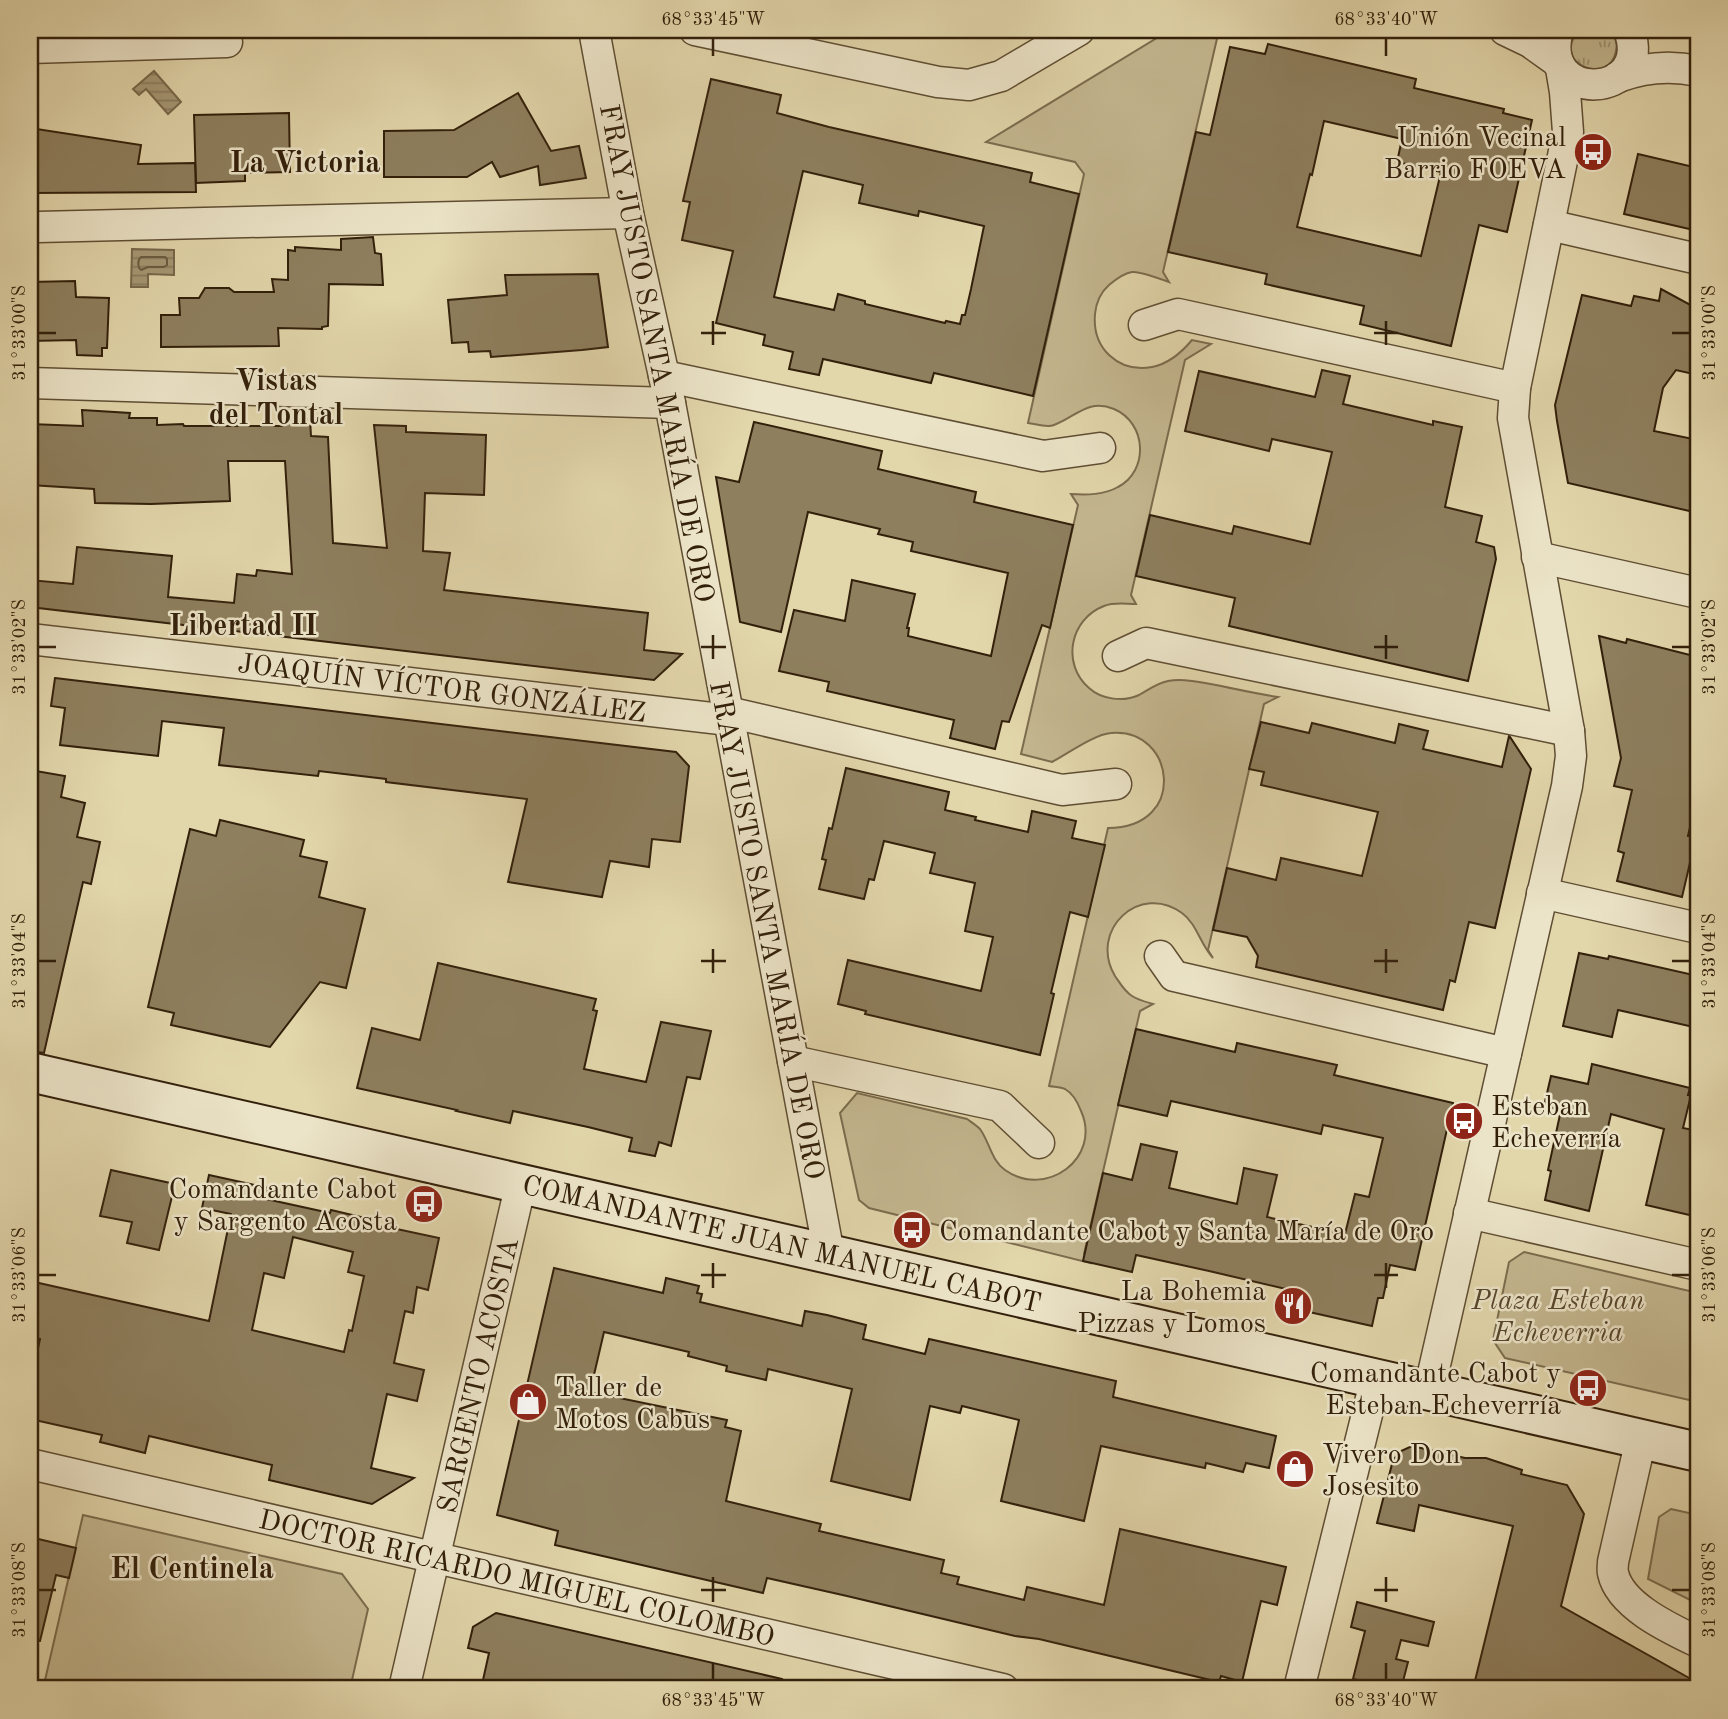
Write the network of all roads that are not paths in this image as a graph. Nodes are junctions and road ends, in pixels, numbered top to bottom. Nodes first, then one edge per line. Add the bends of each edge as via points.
1 (594, 30) edge
2 (695, 30) edge
3 (1079, 30) edge
4 (1505, 30) edge
5 (1558, 30) edge
6 (1630, 31) edge
7 (227, 42) dead end
8 (30, 48) edge
9 (1560, 65) junction
10 (1689, 69) edge
11 (1613, 80) junction
12 (1568, 132) junction
13 (628, 212) junction
14 (1549, 225) junction
15 (38, 227) dead end
16 (1698, 259) edge
17 (1144, 325) dead end
18 (30, 383) edge
19 (1515, 388) junction
20 (667, 389) junction
21 (1100, 448) dead end
22 (1538, 557) junction
23 (1698, 593) edge
24 (30, 639) edge
25 (1118, 656) dead end
26 (729, 716) junction
27 (1569, 731) junction
28 (1116, 784) dead end
29 (1542, 893) junction
30 (1698, 928) edge
31 (1160, 956) dead end
32 (1506, 1053) junction
33 (793, 1061) junction
34 (30, 1072) edge
35 (1039, 1143) dead end
36 (521, 1183) junction
37 (1469, 1213) junction
38 (829, 1254) junction
39 (1698, 1265) edge
40 (1376, 1378) junction
41 (1429, 1391) junction
42 (1641, 1439) junction
43 (1698, 1452) edge
44 (30, 1464) edge
45 (435, 1558) junction
46 (1698, 1642) edge
47 (404, 1689) edge
48 (1003, 1689) edge
49 (1299, 1689) edge

1 - 13 street, FRAY JUSTO SANTA MARÍA DE ORO
2 - 3 street via 969,85 1000,76
4 - 9 street
5 - 9 street via 1555,51
6 - 10 street via 1657,53
6 - 11 street via 1632,57
7 - 8 street
9 - 11 street via 1581,84
9 - 12 street
10 - 11 street via 1635,71
11 - 12 street via 1580,111
12 - 14 street
13 - 15 street
13 - 20 street, FRAY JUSTO SANTA MARÍA DE ORO
14 - 16 street
14 - 19 street
17 - 19 street via 1178,314
18 - 20 street
19 - 22 street via 1513,418
20 - 21 street via 1043,456
20 - 26 street, FRAY JUSTO SANTA MARÍA DE ORO
22 - 23 street
22 - 27 street
24 - 26 street, JOAQUÍN VÍCTOR GONZÁLEZ
25 - 27 street via 1146,643
26 - 28 street, JOAQUÍN VÍCTOR GONZÁLEZ via 1062,790
26 - 33 street, FRAY JUSTO SANTA MARÍA DE ORO
27 - 29 street via 1567,786
29 - 30 street
29 - 32 street
31 - 32 street via 1174,976
32 - 37 street
33 - 35 street via 1000,1107
33 - 38 street, FRAY JUSTO SANTA MARÍA DE ORO
34 - 36 main road, COMANDANTE JUAN MANUEL CABOT
36 - 38 main road, COMANDANTE JUAN MANUEL CABOT
36 - 45 street, SARGENTO ACOSTA
37 - 39 street
37 - 41 street
38 - 40 main road, COMANDANTE JUAN MANUEL CABOT
40 - 41 main road, COMANDANTE JUAN MANUEL CABOT
40 - 49 street
41 - 42 main road, COMANDANTE JUAN MANUEL CABOT
42 - 43 main road, COMANDANTE JUAN MANUEL CABOT
42 - 46 street via 1613,1574 1621,1591 1641,1611
44 - 45 street, DOCTOR RICARDO MIGUEL COLOMBO
45 - 47 street, SARGENTO ACOSTA
45 - 48 street, DOCTOR RICARDO MIGUEL COLOMBO

